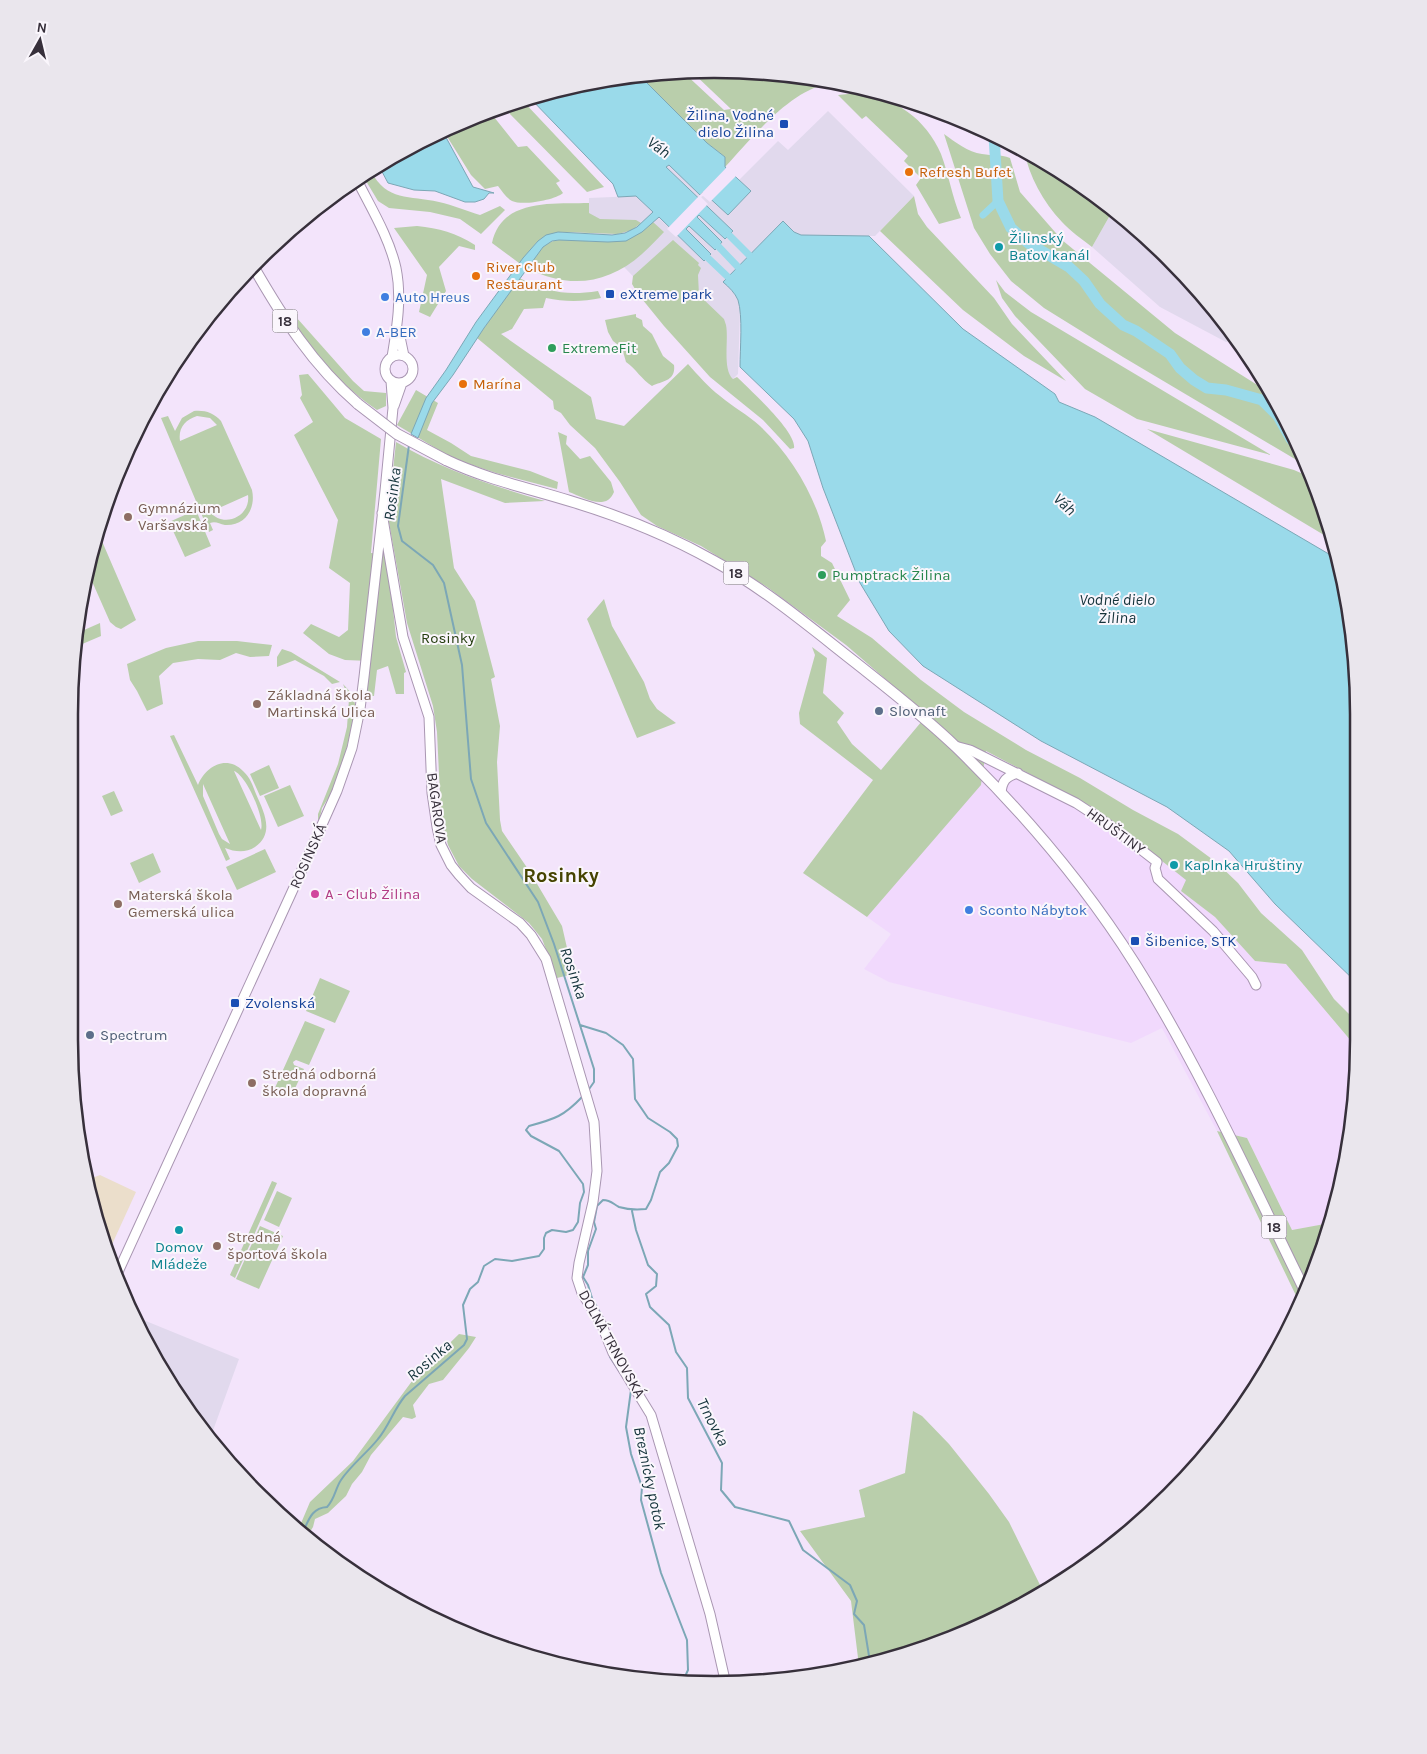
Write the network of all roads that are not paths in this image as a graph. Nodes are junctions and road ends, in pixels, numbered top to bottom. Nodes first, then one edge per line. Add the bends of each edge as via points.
1 (360, 185) edge
2 (256, 272) edge
3 (398, 325) junction
4 (404, 356) junction
5 (392, 357) junction
6 (391, 381) junction
7 (402, 383) junction
8 (393, 408) junction
9 (382, 513) junction
10 (954, 746) junction
11 (1018, 773) junction
12 (1001, 793) junction
13 (1256, 985) dead end
14 (586, 1093) joint
15 (120, 1268) edge
16 (1301, 1283) edge
17 (724, 1676) edge

1 - 3 street via 378,220 394,262
2 - 10 main road, 18, bridge via 288,326 325,372 358,404 397,434 446,460 491,478 610,513 715,561 822,636
3 - 4 street
3 - 5 street
4 - 5 street
4 - 7 street via 411,361 413,369 411,378
5 - 6 street via 385,369
6 - 7 street
6 - 8 street, ROSINSKÁ
7 - 8 street, ROSINSKÁ
8 - 9 street, ROSINSKÁ
9 - 14 street, BAGAROVA via 403,637 429,716 432,793 441,845 459,876 520,923 541,948
9 - 15 street, ROSINSKÁ via 360,709 352,748 301,872
10 - 11 street, HRUŠTINY via 970,750
10 - 12 main road, 18
11 - 12 street via 1004,780
11 - 13 street, HRUŠTINY via 1076,803 1157,862 1158,879 1213,931
12 - 16 main road, 18 via 1053,852 1134,962 1198,1074
14 - 17 street, DOLNÁ TRNOVSKÁ via 594,1122 597,1171 577,1278 582,1293 603,1326 613,1353 651,1415 710,1614

